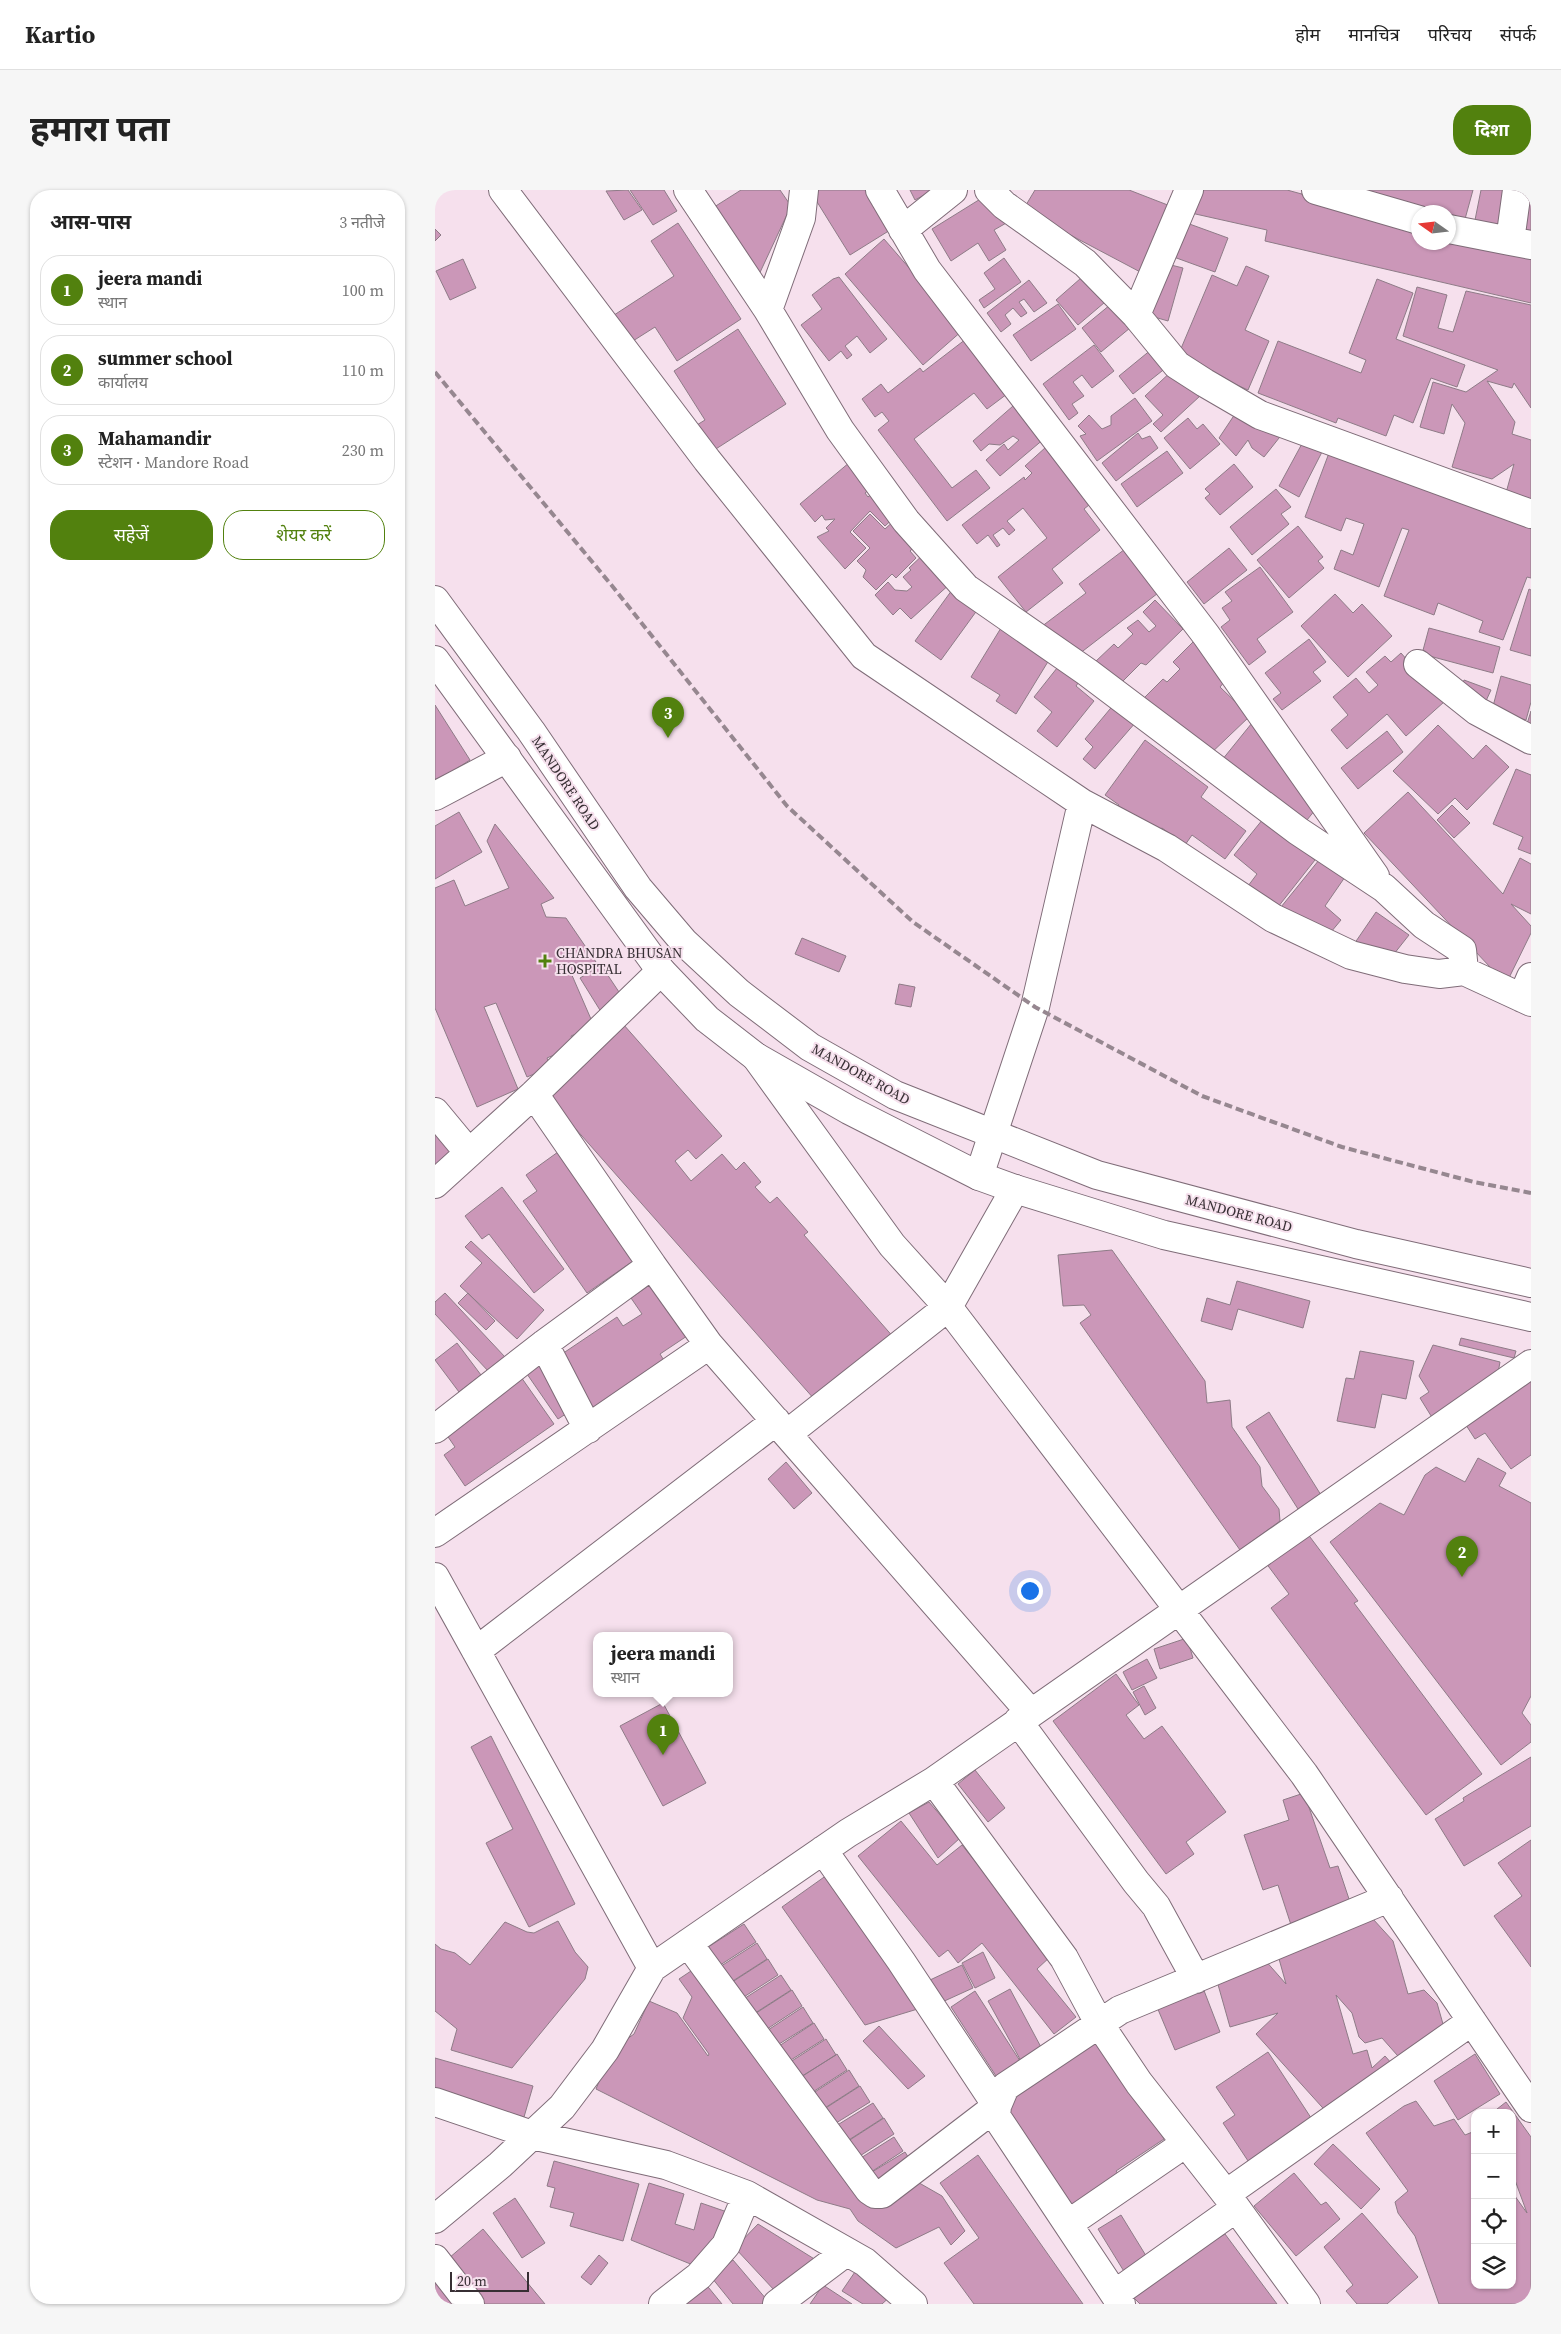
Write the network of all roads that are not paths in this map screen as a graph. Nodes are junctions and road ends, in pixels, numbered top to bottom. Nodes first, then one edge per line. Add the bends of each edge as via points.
1 (503, 190) edge
2 (688, 190) edge
3 (804, 190) edge
4 (880, 190) edge
5 (953, 190) edge
6 (989, 190) edge
7 (1189, 190) edge
8 (1316, 190) edge
9 (1517, 190) edge
10 (1411, 218) edge
11 (903, 230) junction
12 (1456, 230) edge
13 (1521, 243) edge
14 (768, 310) junction
15 (1137, 315) junction
16 (1531, 514) edge
17 (435, 600) edge
18 (435, 660) edge
19 (1418, 664) dead end
20 (1531, 740) edge
21 (507, 758) junction
22 (435, 796) edge
23 (1082, 803) junction
24 (1384, 888) junction
25 (661, 971) junction
26 (1464, 971) junction
27 (1528, 993) edge
28 (756, 1057) junction
29 (533, 1094) junction
30 (435, 1112) edge
31 (993, 1134) junction
32 (469, 1153) junction
33 (979, 1176) junction
34 (435, 1184) edge
35 (1015, 1189) junction
36 (652, 1264) junction
37 (1531, 1283) edge
38 (948, 1308) junction
39 (1531, 1317) edge
40 (544, 1344) junction
41 (709, 1345) junction
42 (1531, 1364) edge
43 (781, 1428) junction
44 (435, 1429) edge
45 (587, 1429) junction
46 (435, 1533) edge
47 (435, 1577) edge
48 (1178, 1609) junction
49 (476, 1651) junction
50 (1024, 1717) junction
51 (934, 1780) junction
52 (823, 1850) junction
53 (1389, 1898) junction
54 (688, 1943) junction
55 (652, 1968) junction
56 (1196, 1979) junction
57 (1472, 2021) junction
58 (1101, 2025) junction
59 (435, 2102) edge
60 (997, 2106) junction
61 (1531, 2108) edge
62 (532, 2136) junction
63 (1186, 2143) junction
64 (747, 2195) junction
65 (1231, 2201) junction
66 (435, 2219) edge
67 (1068, 2224) junction
68 (846, 2252) junction
69 (435, 2259) edge
70 (1118, 2299) edge
71 (904, 2301) edge
72 (470, 2304) edge
73 (663, 2304) edge
74 (777, 2304) edge
75 (1306, 2304) edge

1 - 23 main road via 707,460 864,656
2 - 14 main road
3 - 14 main road via 801,218
4 - 11 main road
5 - 11 main road
6 - 15 main road via 1004,205 1085,263
7 - 15 main road
8 - 10 main road
9 - 13 main road
11 - 24 main road via 927,270 1207,635
12 - 13 main road
14 - 24 main road via 841,430 906,521 966,588 1087,672 1299,832
15 - 16 main road via 1177,365 1261,414
17 - 31 main road, MANDORE ROAD via 531,731 638,888 685,942 739,993 810,1047 895,1095
18 - 21 main road
19 - 20 main road via 1477,711
21 - 22 main road
21 - 25 main road
23 - 26 main road via 1167,848 1273,918 1351,955 1439,974
23 - 31 main road via 1035,1008
24 - 26 main road via 1424,925 1462,950
25 - 28 main road via 707,1019
25 - 29 main road
26 - 27 main road
28 - 33 main road via 849,1110
28 - 38 main road via 892,1245
29 - 32 main road
29 - 36 main road
30 - 32 main road
31 - 33 main road
31 - 37 main road, MANDORE ROAD via 1097,1175 1205,1205 1356,1244
32 - 34 main road
33 - 35 main road
35 - 38 main road
35 - 39 main road via 1164,1235
36 - 40 main road
36 - 41 main road
38 - 43 main road
38 - 48 main road
40 - 44 main road
40 - 45 main road
41 - 43 main road
41 - 45 main road
42 - 48 main road
43 - 49 main road
43 - 50 main road
45 - 46 main road
47 - 49 main road
48 - 50 main road
48 - 53 main road via 1304,1774
49 - 55 main road
50 - 51 main road
50 - 56 main road via 1155,1906
51 - 52 main road
51 - 58 main road via 1064,1958
52 - 54 main road
52 - 60 main road
53 - 56 main road
53 - 57 main road
54 - 55 main road
54 - 60 main road via 875,2194 882,2194
55 - 62 main road via 605,2050 562,2107
56 - 58 main road via 1120,2010
57 - 61 main road
57 - 65 main road
58 - 60 main road via 1005,2087
58 - 63 main road via 1139,2083
59 - 62 main road
60 - 67 main road via 996,2116
62 - 64 main road via 666,2165
62 - 66 main road
63 - 65 main road
63 - 67 main road
64 - 68 main road
64 - 73 main road via 726,2245 699,2276
65 - 70 main road
65 - 75 main road
67 - 70 main road
68 - 71 main road via 865,2262
68 - 74 main road
69 - 72 main road

